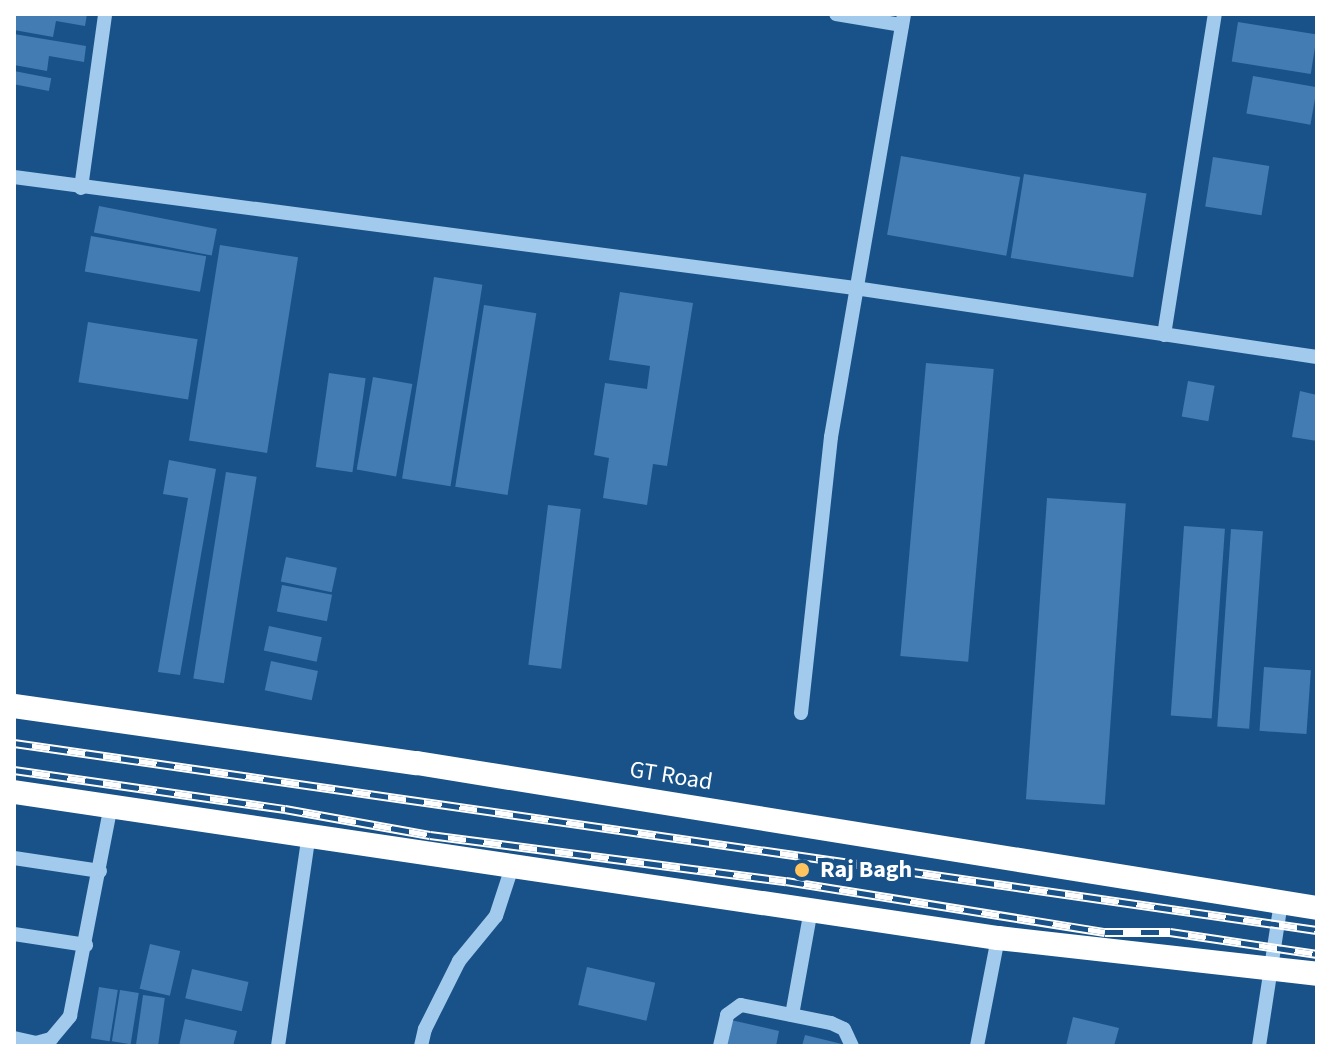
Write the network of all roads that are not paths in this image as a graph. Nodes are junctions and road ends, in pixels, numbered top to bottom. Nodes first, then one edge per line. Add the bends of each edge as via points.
1 (105, 14) edge
2 (836, 14) edge
3 (1215, 14) edge
4 (903, 20) edge
5 (14, 177) edge
6 (81, 188) junction
7 (855, 288) junction
8 (1164, 335) junction
9 (1317, 357) edge
10 (14, 706) edge
11 (801, 713) dead end
12 (14, 792) edge
13 (111, 806) junction
14 (309, 834) junction
15 (14, 858) edge
16 (513, 864) junction
17 (100, 871) junction
18 (1281, 903) junction
19 (1317, 908) edge
20 (811, 909) junction
21 (14, 934) edge
22 (998, 938) junction
23 (86, 945) junction
24 (1272, 968) junction
25 (1317, 974) edge
26 (792, 1015) junction
27 (14, 1038) edge
28 (278, 1046) edge
29 (421, 1046) edge
30 (720, 1046) edge
31 (852, 1046) edge
32 (977, 1046) edge
33 (1259, 1046) edge

1 - 6 street
2 - 4 street
3 - 8 street
4 - 7 street
5 - 6 street
6 - 7 street
7 - 8 street
7 - 11 street via 831,437
8 - 9 street
10 - 18 highway, GT Road via 417,763
12 - 13 highway
13 - 14 highway
13 - 17 street
14 - 16 highway
14 - 28 street
15 - 17 street
16 - 20 highway
16 - 29 street via 496,916 459,961
17 - 23 street
18 - 19 highway, GT Road
18 - 24 street
20 - 22 highway
20 - 26 street
21 - 23 street
22 - 24 highway
22 - 32 street
23 - 27 street via 70,1016 60,1032 36,1043
24 - 25 highway
24 - 33 street
26 - 30 street via 741,1005 727,1015
26 - 31 street via 844,1029

